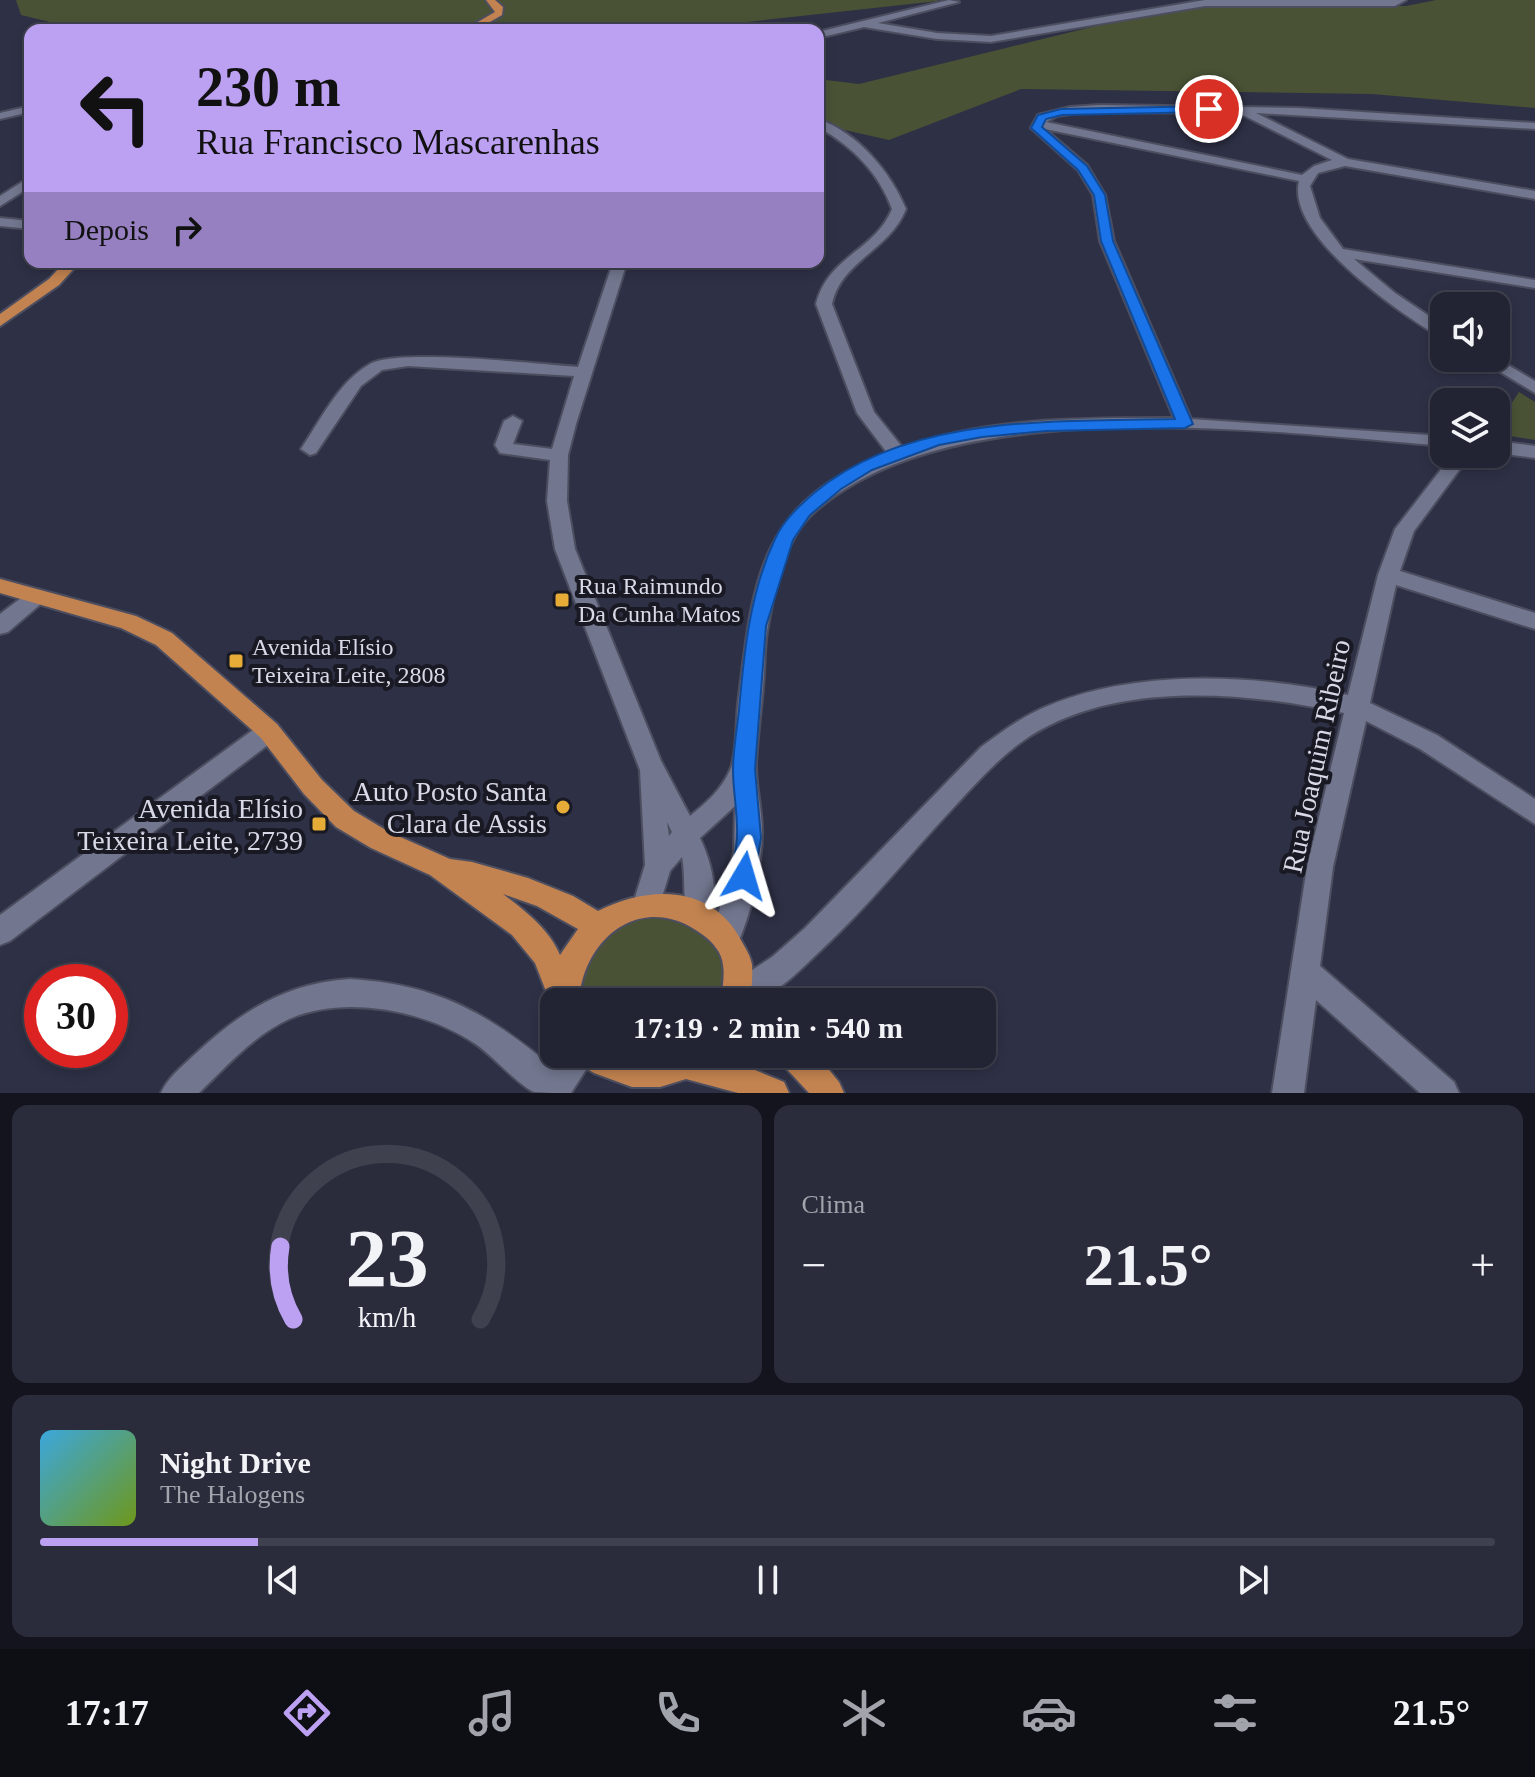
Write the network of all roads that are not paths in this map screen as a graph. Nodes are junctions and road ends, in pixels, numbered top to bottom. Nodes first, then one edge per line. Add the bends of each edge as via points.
1 (490, 0) edge
2 (953, 0) edge
3 (1402, 0) edge
4 (480, 24) edge
5 (865, 24) junction
6 (824, 34) edge
7 (1236, 108) junction
8 (24, 110) edge
9 (24, 111) edge
10 (0, 116) edge
11 (0, 124) edge
12 (1037, 125) junction
13 (824, 126) edge
14 (1535, 126) edge
15 (1345, 162) junction
16 (1305, 179) junction
17 (24, 185) edge
18 (1535, 195) edge
19 (0, 202) edge
20 (0, 222) edge
21 (24, 224) edge
22 (1338, 253) junction
23 (67, 268) edge
24 (618, 268) edge
25 (1535, 284) edge
26 (0, 321) edge
27 (1430, 322) edge
28 (583, 372) junction
29 (1508, 372) edge
30 (1535, 388) edge
31 (513, 421) dead end
32 (1185, 424) junction
33 (1430, 440) edge
34 (310, 449) dead end
35 (1510, 449) edge
36 (1535, 452) edge
37 (897, 453) junction
38 (559, 455) junction
39 (1451, 468) edge
40 (1388, 575) junction
41 (0, 586) edge
42 (36, 597) junction
43 (1535, 621) edge
44 (0, 626) edge
45 (1356, 706) junction
46 (269, 731) junction
47 (650, 765) junction
48 (744, 769) junction
49 (1535, 813) edge
50 (687, 834) junction
51 (658, 865) junction
52 (439, 867) junction
53 (647, 904) junction
54 (699, 914) junction
55 (597, 926) junction
56 (0, 932) edge
57 (726, 939) junction
58 (1304, 970) junction
59 (559, 988) edge
60 (565, 988) edge
61 (736, 988) edge
62 (752, 988) edge
63 (571, 1068) edge
64 (614, 1068) edge
65 (672, 1068) edge
66 (717, 1068) edge
67 (809, 1068) edge
68 (554, 1091) edge
69 (177, 1093) edge
70 (773, 1093) edge
71 (828, 1093) edge
72 (1288, 1093) edge
73 (1443, 1093) edge

1 - 4 main road via 499,13
2 - 5 street
3 - 5 street via 1205,3 991,39
5 - 6 street
7 - 12 street via 1077,110 1051,114
7 - 14 street
7 - 15 street
8 - 10 street
9 - 11 street
12 - 16 street via 1138,140
12 - 32 street via 1083,168 1099,195 1107,241
13 - 37 street via 879,171 899,209 889,231 837,273 825,290 824,304 866,413
15 - 16 street via 1314,170
15 - 18 street
16 - 22 street via 1310,214
17 - 19 street
20 - 21 street
22 - 25 street
22 - 27 street
23 - 26 main road
24 - 28 street
28 - 34 street via 408,361 377,366 355,383
28 - 38 street
29 - 30 street
31 - 38 street via 506,449
32 - 33 street
32 - 37 street via 982,432
35 - 36 street
37 - 48 street via 835,485 804,511 784,539 757,626
38 - 47 street via 557,501 565,549
39 - 40 street, Rua Joaquim Ribeiro via 1405,529
40 - 43 street
40 - 45 street, Rua Joaquim Ribeiro
41 - 42 main road
42 - 44 street
42 - 46 main road via 128,622 164,639
45 - 49 street via 1419,735
45 - 58 street, Rua Joaquim Ribeiro via 1320,867
45 - 62 street via 1244,688 1164,687 1104,698 1043,718 992,752 822,930
46 - 52 main road via 345,819
46 - 56 street
47 - 50 street
47 - 51 street
48 - 50 street via 723,804
48 - 57 street via 749,838
50 - 51 street
50 - 54 street via 700,883
51 - 53 street
52 - 55 main road via 533,891 572,907
52 - 59 main road via 522,926 546,955
53 - 54 main road
53 - 55 main road
54 - 57 main road
55 - 60 main road via 571,960
57 - 61 main road via 735,956
58 - 72 street, Rua Joaquim Ribeiro
58 - 73 street
63 - 68 street
64 - 65 main road via 632,1074
66 - 70 main road
67 - 71 main road
68 - 69 street via 470,1024 397,997 336,992 280,1008 225,1047

